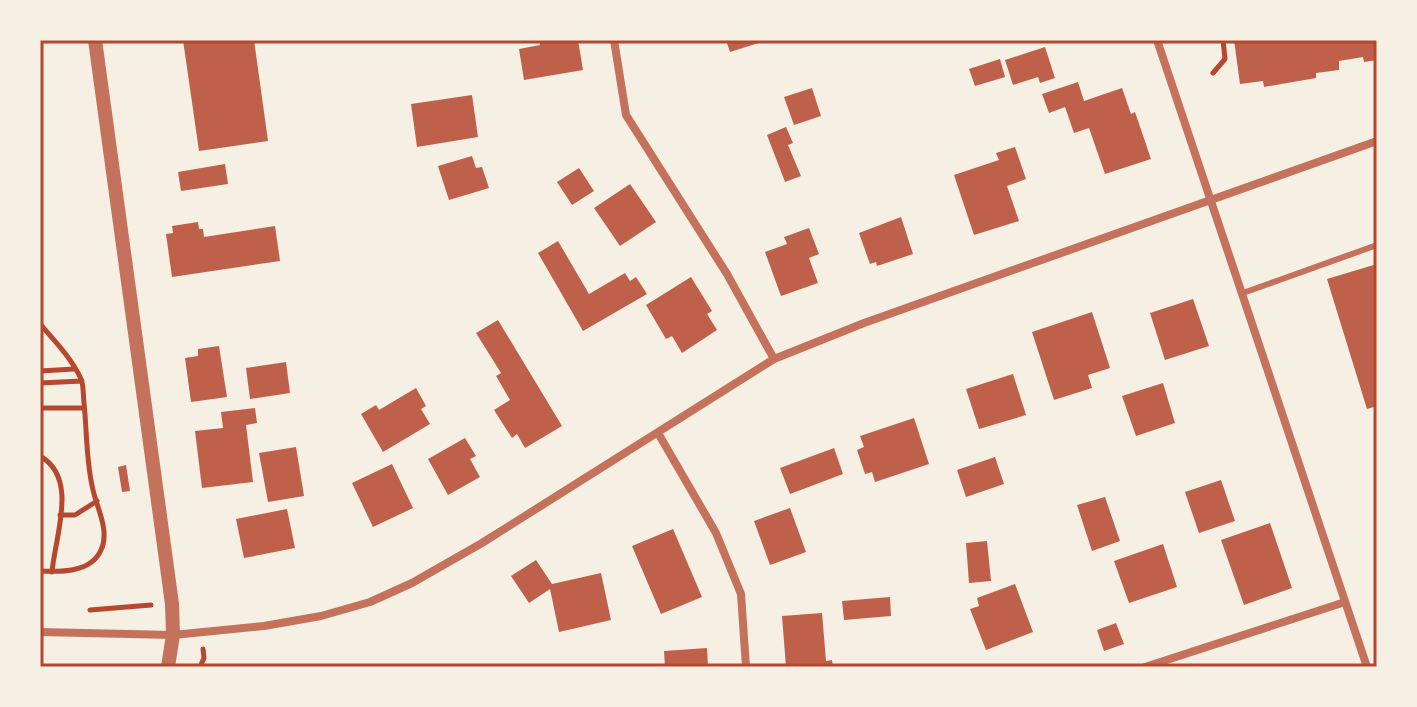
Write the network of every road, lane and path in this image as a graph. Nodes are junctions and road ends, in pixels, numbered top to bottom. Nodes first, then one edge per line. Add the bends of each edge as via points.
1 (95, 40) edge
2 (614, 40) edge
3 (1157, 40) edge
4 (1223, 40) edge
5 (1213, 73) dead end
6 (1377, 141) edge
7 (1211, 201) junction
8 (1377, 245) edge
9 (1243, 293) junction
10 (40, 324) edge
11 (774, 359) junction
12 (74, 369) junction
13 (40, 371) edge
14 (82, 381) junction
15 (40, 383) edge
16 (40, 408) edge
17 (84, 408) junction
18 (658, 433) junction
19 (40, 456) edge
20 (97, 501) junction
21 (60, 515) junction
22 (40, 571) edge
23 (52, 572) junction
24 (1345, 602) junction
25 (172, 604) junction
26 (89, 610) dead end
27 (40, 632) edge
28 (173, 635) junction
29 (168, 667) edge
30 (746, 667) edge
31 (1145, 667) edge
32 (1367, 667) edge

1 - 25 street
2 - 11 street via 626,115
3 - 7 street
4 - 5 path via 1225,59
6 - 7 street
7 - 9 street
7 - 11 street
8 - 9 lane
9 - 24 street
10 - 12 path
11 - 18 street
12 - 13 path
12 - 14 path
14 - 15 path
14 - 17 path
16 - 17 path
17 - 20 path
18 - 28 street via 482,543 370,602 264,626
18 - 30 street via 716,533 741,594
19 - 21 path via 57,471
20 - 21 path via 75,515
20 - 23 path via 101,550 87,565
21 - 23 path
22 - 23 path
24 - 31 street
24 - 32 street
25 - 26 path
25 - 28 street
27 - 28 street
28 - 29 street

